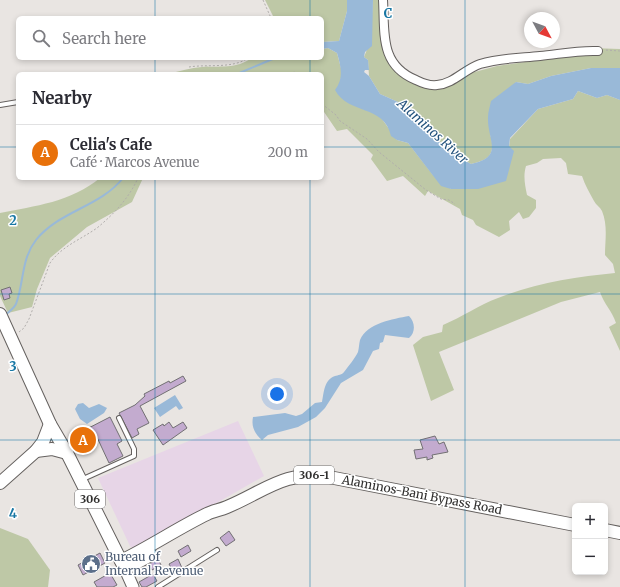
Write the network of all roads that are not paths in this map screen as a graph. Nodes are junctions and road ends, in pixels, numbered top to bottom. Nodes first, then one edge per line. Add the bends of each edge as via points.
1 (383, 0) edge
2 (598, 51) road end
3 (16, 102) edge
4 (0, 105) edge
5 (0, 314) edge
6 (119, 418) dead end
7 (50, 424) junction
8 (58, 438) junction
9 (39, 447) junction
10 (67, 453) junction
11 (80, 480) junction
12 (0, 483) edge
13 (572, 523) edge
14 (608, 531) edge
15 (620, 533) edge
16 (217, 550) dead end
17 (123, 565) junction
18 (133, 587) edge
19 (158, 587) edge

1 - 2 street via 386,51 404,75 426,84 436,86 479,65 500,60 569,51
3 - 4 lane
5 - 7 main road, 306
6 - 11 lane via 134,449 134,456
7 - 8 main road, 306
7 - 9 main road
8 - 9 main road
8 - 10 main road, 306
9 - 10 main road
9 - 12 main road
10 - 11 main road, 306
11 - 17 main road, 306
13 - 17 main road, Alaminos-Bani Bypass Road / 306-1 via 314,475 297,476 279,481 226,508 208,514
14 - 15 main road
16 - 19 lane
17 - 18 main road, 306

